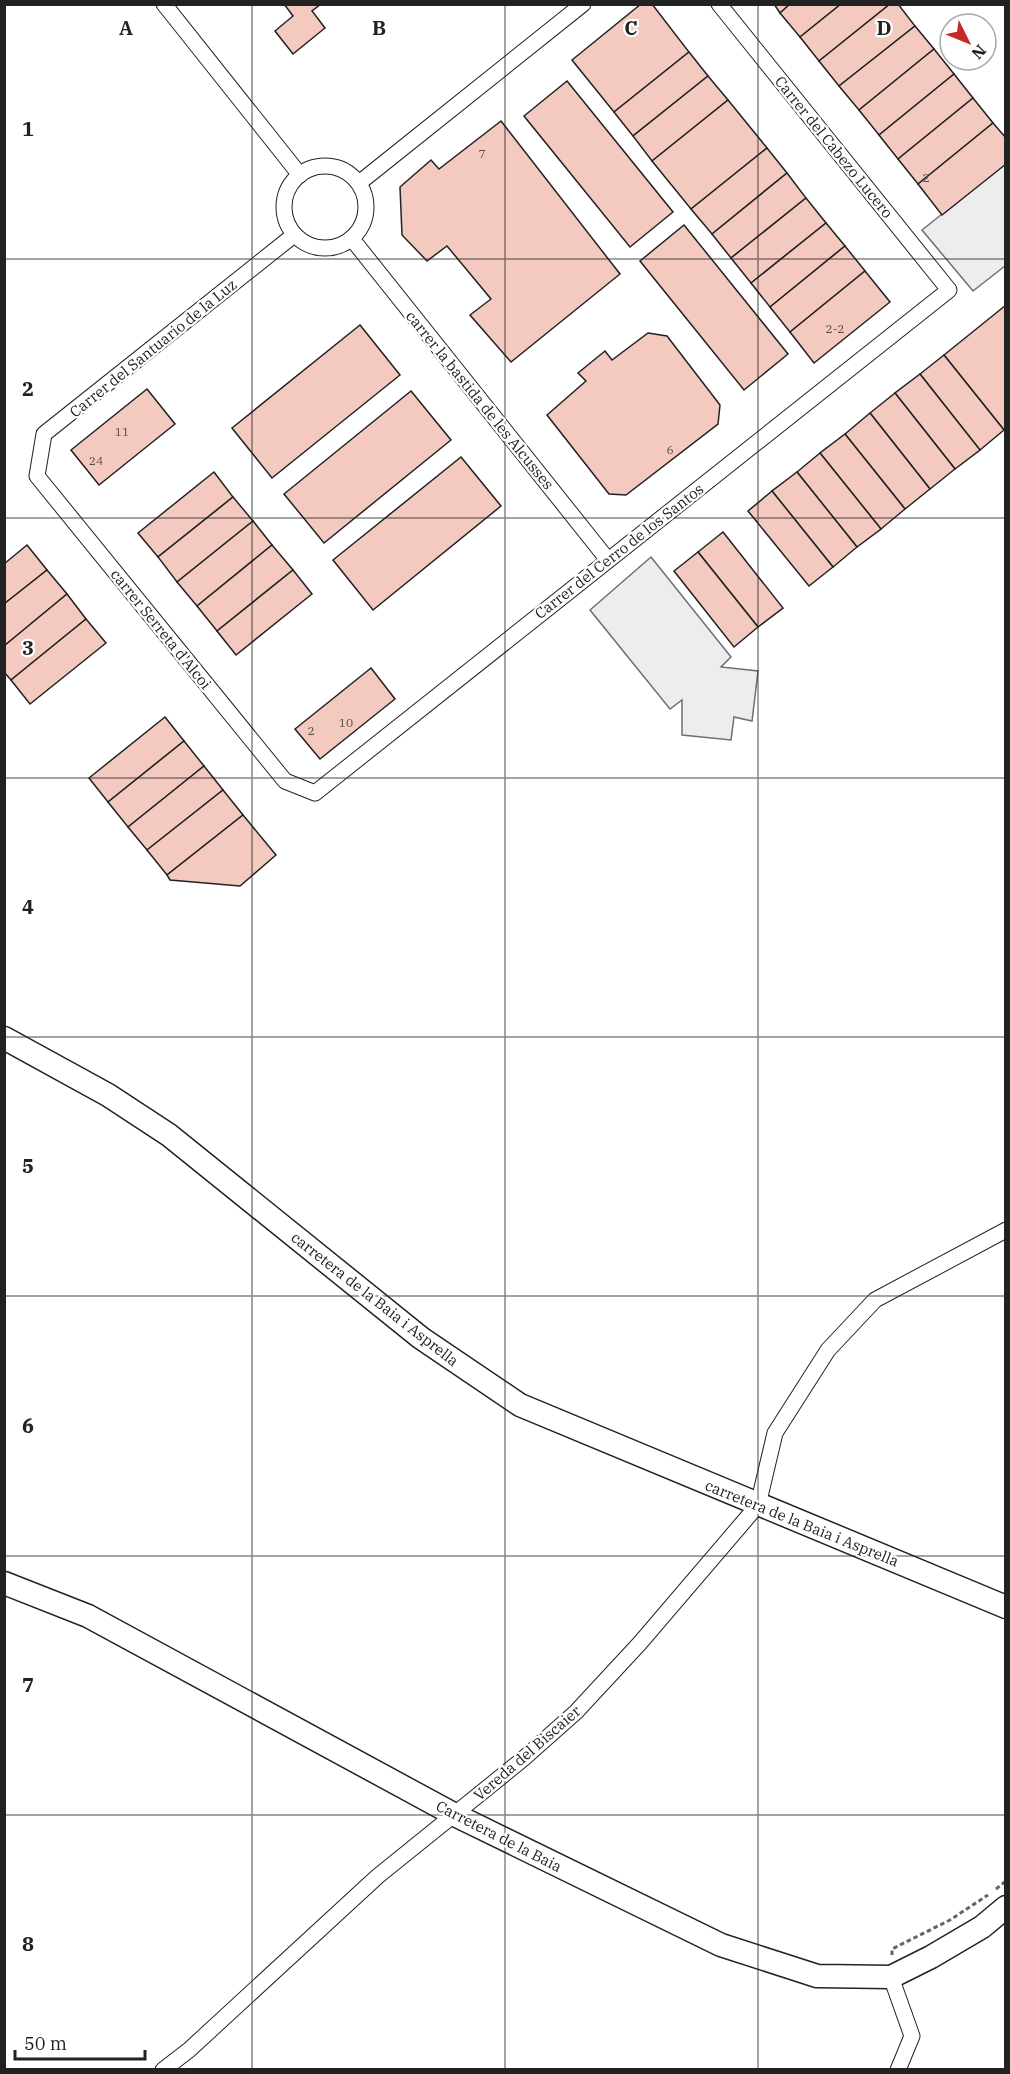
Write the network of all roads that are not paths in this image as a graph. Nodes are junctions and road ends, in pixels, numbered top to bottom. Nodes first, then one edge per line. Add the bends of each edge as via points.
1 (164, 4) edge
2 (583, 4) edge
3 (719, 4) edge
4 (300, 175) junction
5 (359, 183) junction
6 (294, 235) junction
7 (352, 239) junction
8 (949, 290) joint
9 (37, 476) joint
10 (608, 560) junction
11 (285, 782) joint
12 (4, 1038) edge
13 (1005, 1230) edge
14 (758, 1505) junction
15 (4, 1583) edge
16 (1005, 1607) edge
17 (455, 1815) junction
18 (1005, 1907) edge
19 (891, 1977) junction
20 (163, 2070) edge
21 (898, 2070) edge

1 - 4 street
2 - 5 street
3 - 8 street, Carrer del Cabezo Lucero
4 - 5 street via 327,166 344,171
4 - 6 street via 284,204 286,221
5 - 7 street via 367,203 363,224
6 - 7 street via 307,245 324,249 339,247
6 - 9 street, Carrer del Santuario de la Luz via 44,434
7 - 10 street, carrer la bastida de les Alcusses
8 - 10 street, Carrer del Cerro de los Santos
9 - 11 street, carrer Serreta d'Alcoi
10 - 11 street, Carrer del Cerro de los Santos via 315,793
12 - 14 main road, carretera de la Baia i Asprella via 108,1095 169,1135 421,1338 520,1406
13 - 14 street via 875,1300 828,1350 775,1432
14 - 16 main road, carretera de la Baia i Asprella
14 - 17 street, Vereda del Biscaier via 576,1712
15 - 17 main road, Carretera de la Baia via 88,1616
17 - 19 main road, Carretera de la Baia via 721,1945 818,1976
17 - 20 street, Vereda del Biscaier via 378,1876
18 - 19 main road, Carretera de la Baia via 982,1927
19 - 21 street via 912,2036

